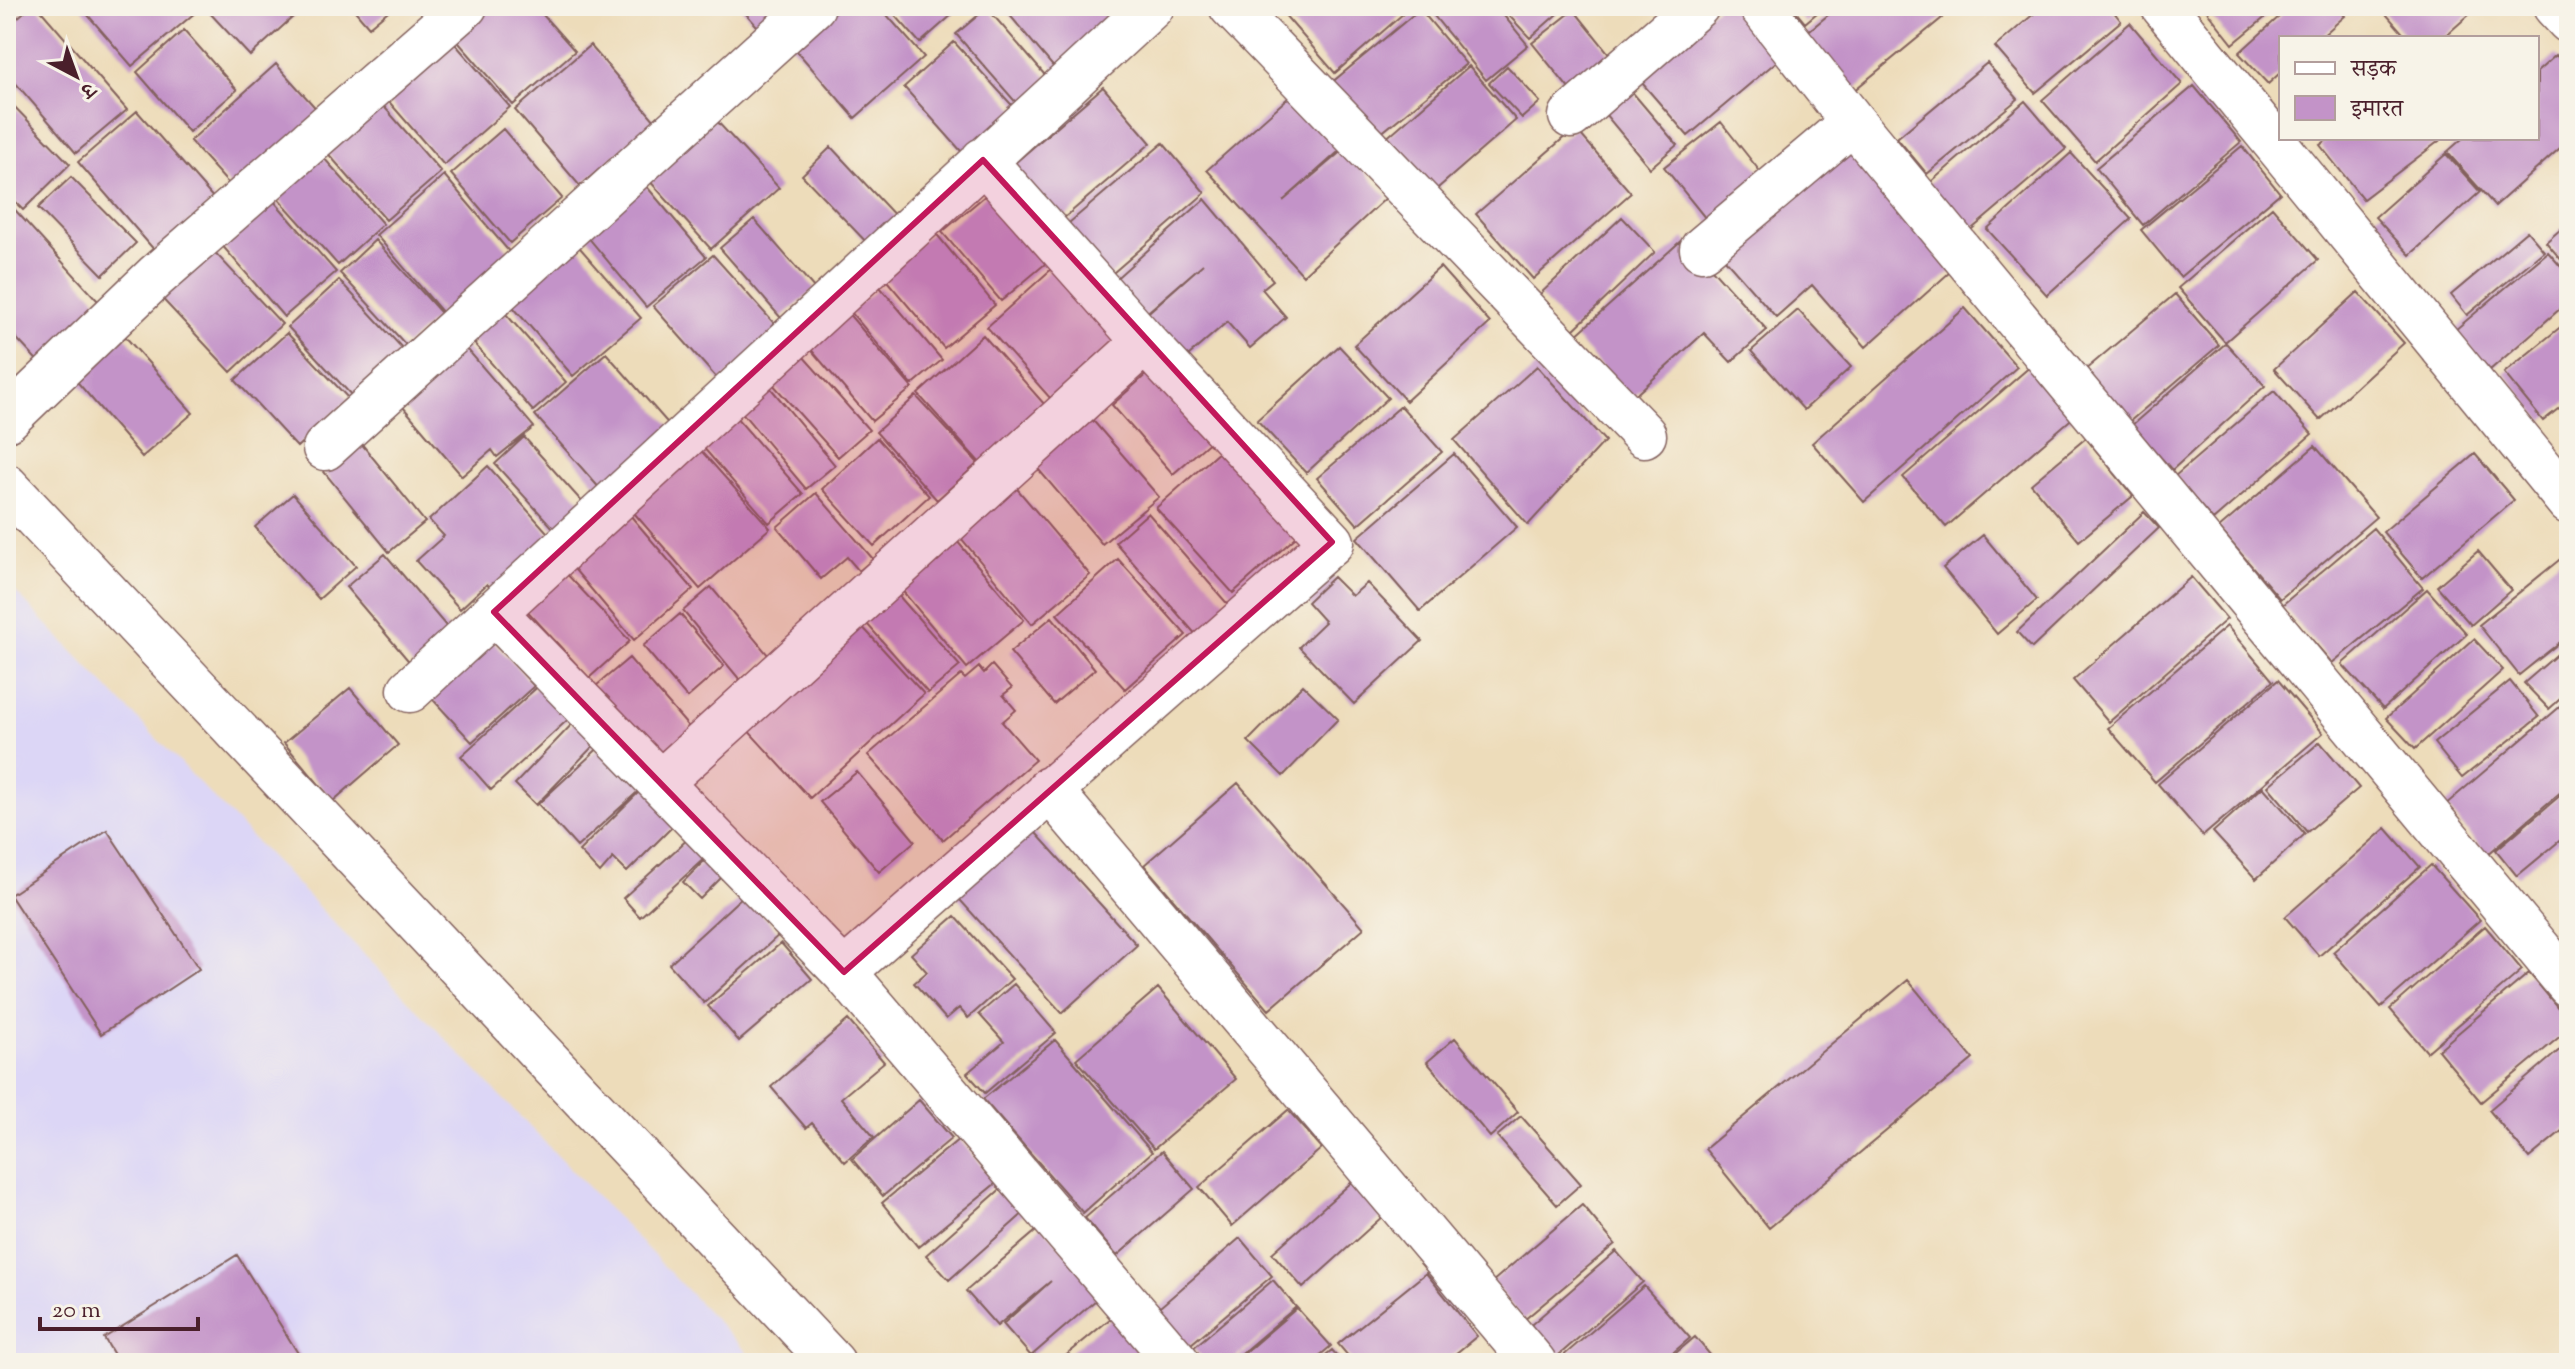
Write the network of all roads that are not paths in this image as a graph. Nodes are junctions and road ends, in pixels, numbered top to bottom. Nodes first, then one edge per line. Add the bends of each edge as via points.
1 (813, 6) edge
2 (1152, 6) edge
3 (1231, 6) edge
4 (1697, 6) edge
5 (1761, 6) edge
6 (2163, 6) edge
7 (2555, 6) edge
8 (455, 9) edge
9 (2569, 21) edge
10 (1571, 116) dead end
11 (1853, 122) junction
12 (983, 160) junction
13 (1702, 249) dead end
14 (1145, 342) junction
15 (6, 420) edge
16 (1644, 435) dead end
17 (325, 448) dead end
18 (6, 486) edge
19 (2569, 502) edge
20 (494, 612) junction
21 (410, 690) dead end
22 (660, 783) junction
23 (1049, 789) junction
24 (844, 972) junction
25 (2569, 985) edge
26 (833, 1363) edge
27 (1178, 1363) edge
28 (1534, 1363) edge

1 - 17 street
2 - 12 street
3 - 16 street
4 - 10 street
5 - 11 street
6 - 19 street
7 - 9 street
8 - 15 street via 156,276
11 - 13 street
11 - 25 street
12 - 14 street
12 - 20 street
14 - 22 street
14 - 23 street via 1332,542
18 - 26 street
20 - 21 street
20 - 22 street
22 - 24 street
23 - 24 street
23 - 28 street
24 - 27 street

